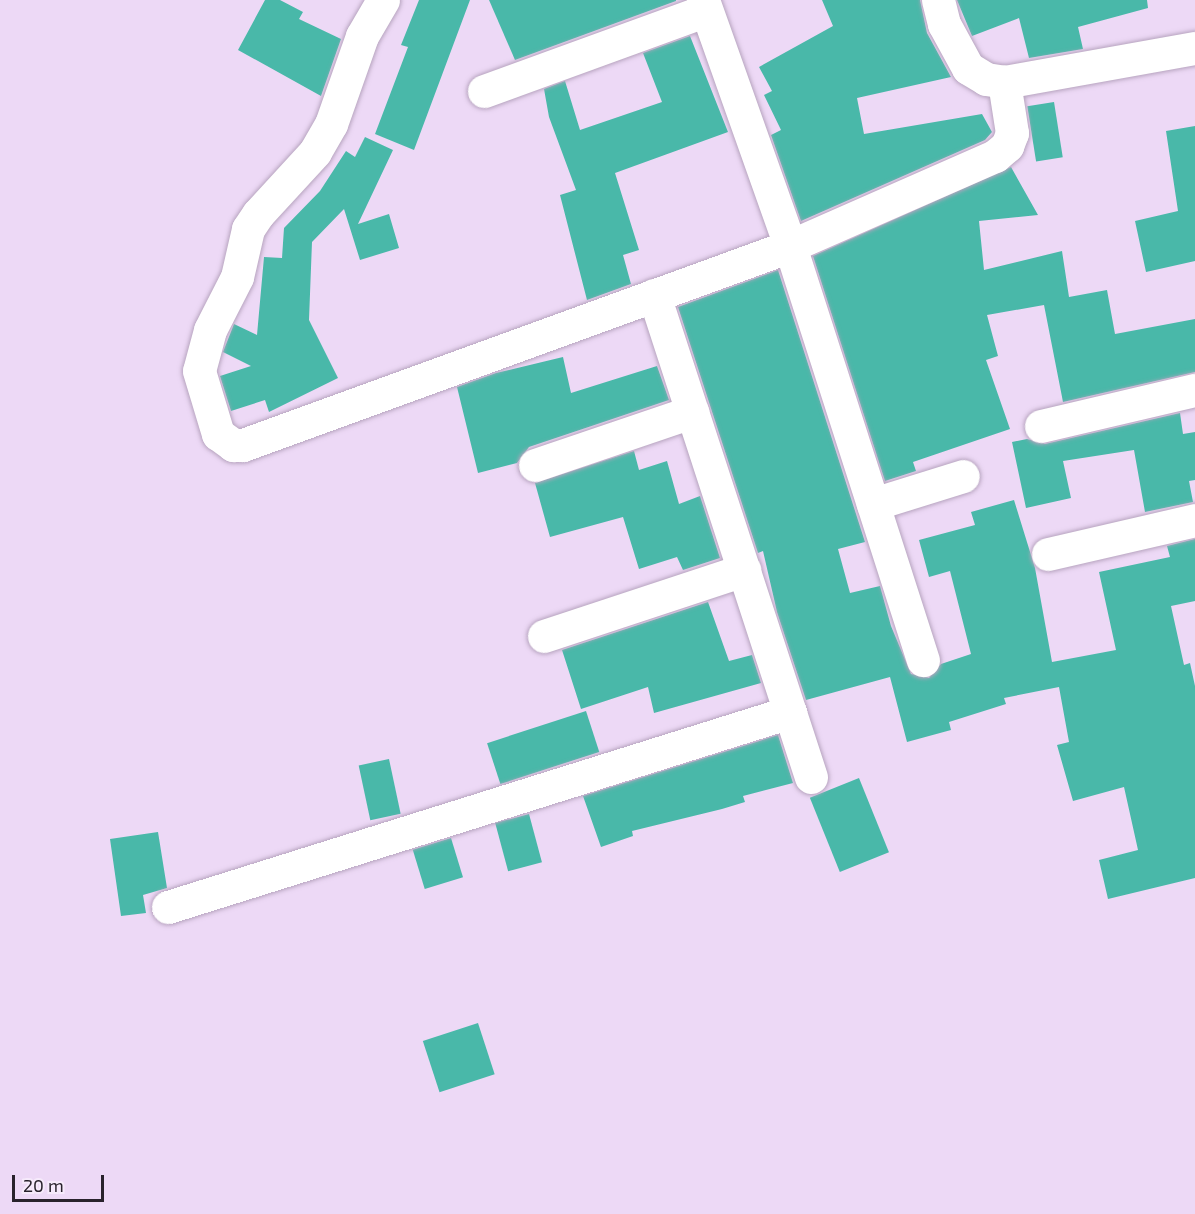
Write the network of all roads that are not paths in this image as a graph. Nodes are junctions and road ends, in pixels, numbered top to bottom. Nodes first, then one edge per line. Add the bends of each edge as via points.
1 (383, 0) edge
2 (938, 0) edge
3 (704, 5) edge
4 (1195, 48) edge
5 (1004, 82) junction
6 (484, 91) dead end
7 (790, 246) junction
8 (654, 295) junction
9 (1195, 390) edge
10 (692, 412) junction
11 (1041, 426) dead end
12 (535, 465) dead end
13 (963, 476) dead end
14 (873, 504) junction
15 (1195, 520) edge
16 (1048, 554) dead end
17 (744, 570) junction
18 (544, 636) dead end
19 (922, 660) dead end
20 (790, 712) junction
21 (811, 777) dead end
22 (168, 907) dead end

1 - 8 street via 362,36 331,124 315,152 248,229 237,277 210,330 199,371 218,434 224,440 243,445
2 - 5 street via 944,24 968,68 986,79
3 - 6 street
3 - 7 street
4 - 5 street
5 - 7 street via 1012,133 1007,146 995,156
7 - 8 street
7 - 14 street
8 - 10 street
9 - 11 street
10 - 12 street
10 - 17 street
13 - 14 street
14 - 19 street
15 - 16 street
17 - 18 street
17 - 20 street
20 - 21 street
20 - 22 street

